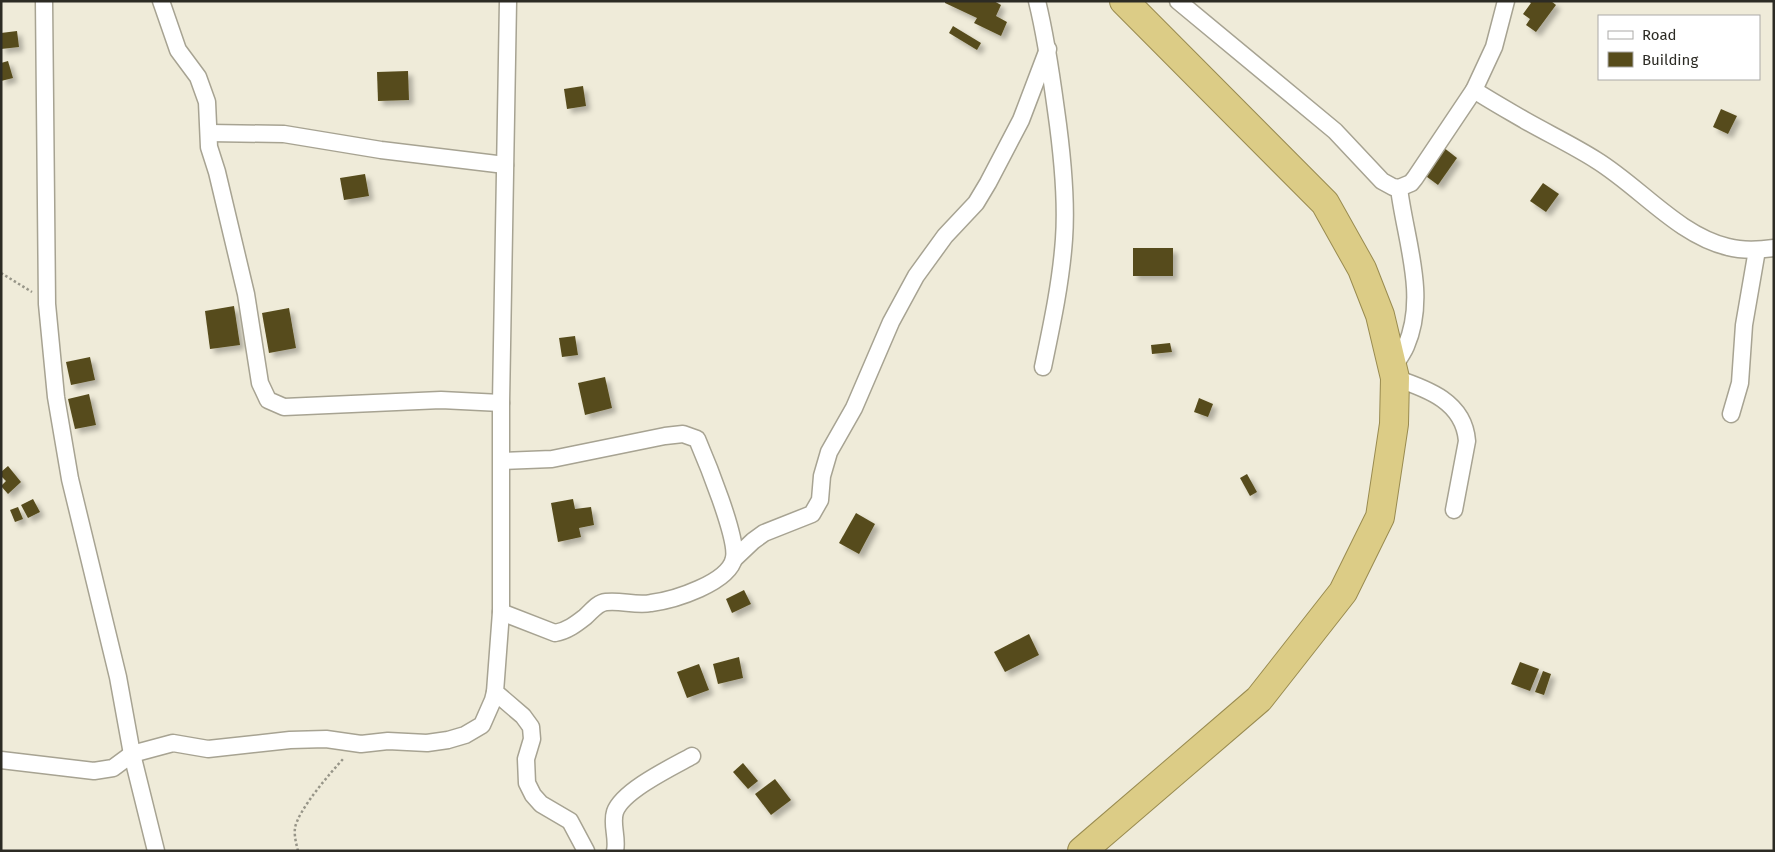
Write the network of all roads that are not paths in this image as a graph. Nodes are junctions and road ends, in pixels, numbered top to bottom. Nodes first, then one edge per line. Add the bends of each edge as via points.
1 (44, 1) edge
2 (161, 1) edge
3 (508, 1) edge
4 (1037, 1) edge
5 (1124, 1) edge
6 (1178, 1) edge
7 (1506, 1) edge
8 (1048, 50) junction
9 (1474, 90) junction
10 (209, 133) junction
11 (505, 165) junction
12 (1399, 188) junction
13 (1774, 248) edge
14 (1757, 250) junction
15 (1043, 367) dead end
16 (1395, 372) junction
17 (501, 403) junction
18 (1731, 414) dead end
19 (502, 461) junction
20 (1454, 510) dead end
21 (734, 559) junction
22 (501, 612) junction
23 (495, 692) junction
24 (132, 754) junction
25 (692, 756) dead end
26 (1, 760) edge
27 (156, 851) edge
28 (586, 851) edge
29 (615, 851) edge
30 (1082, 851) edge

1 - 24 street via 50,344 62,441 118,677
2 - 10 street via 178,50 198,77 203,90
3 - 11 street
4 - 8 street
5 - 16 highway via 1324,203 1362,269 1380,315
6 - 12 street via 1335,131 1382,181
7 - 9 street via 1494,47
8 - 15 street via 1063,170 1064,237 1060,280
8 - 21 street via 1021,120 988,183 976,203 945,236 916,276 891,322 854,408 830,452 822,476 820,500 812,514 764,533
9 - 12 street via 1415,178
9 - 14 street via 1620,174 1682,226 1729,248
10 - 11 street via 284,134
10 - 17 street via 209,148 246,294 260,383 268,400 284,407 441,400
11 - 17 street
12 - 16 street via 1415,271 1415,314 1406,348
13 - 14 street
14 - 18 street via 1744,325 1740,383
16 - 20 street via 1437,394 1462,421 1467,442
16 - 30 highway via 1394,424 1380,517 1343,592 1259,699
17 - 19 street
19 - 21 street via 552,460 665,436 683,434 697,439 734,541
19 - 22 street
21 - 22 street via 728,570 714,582 692,592 651,603 601,603 562,632 552,632
22 - 23 street
23 - 24 street via 482,725 448,740 361,744 326,739 290,740 208,749 173,743
23 - 28 street via 531,727 532,739 526,759 527,783 533,795 541,804 570,821
24 - 26 street via 113,768 94,771
24 - 27 street
25 - 29 street via 645,782 621,802 614,813

